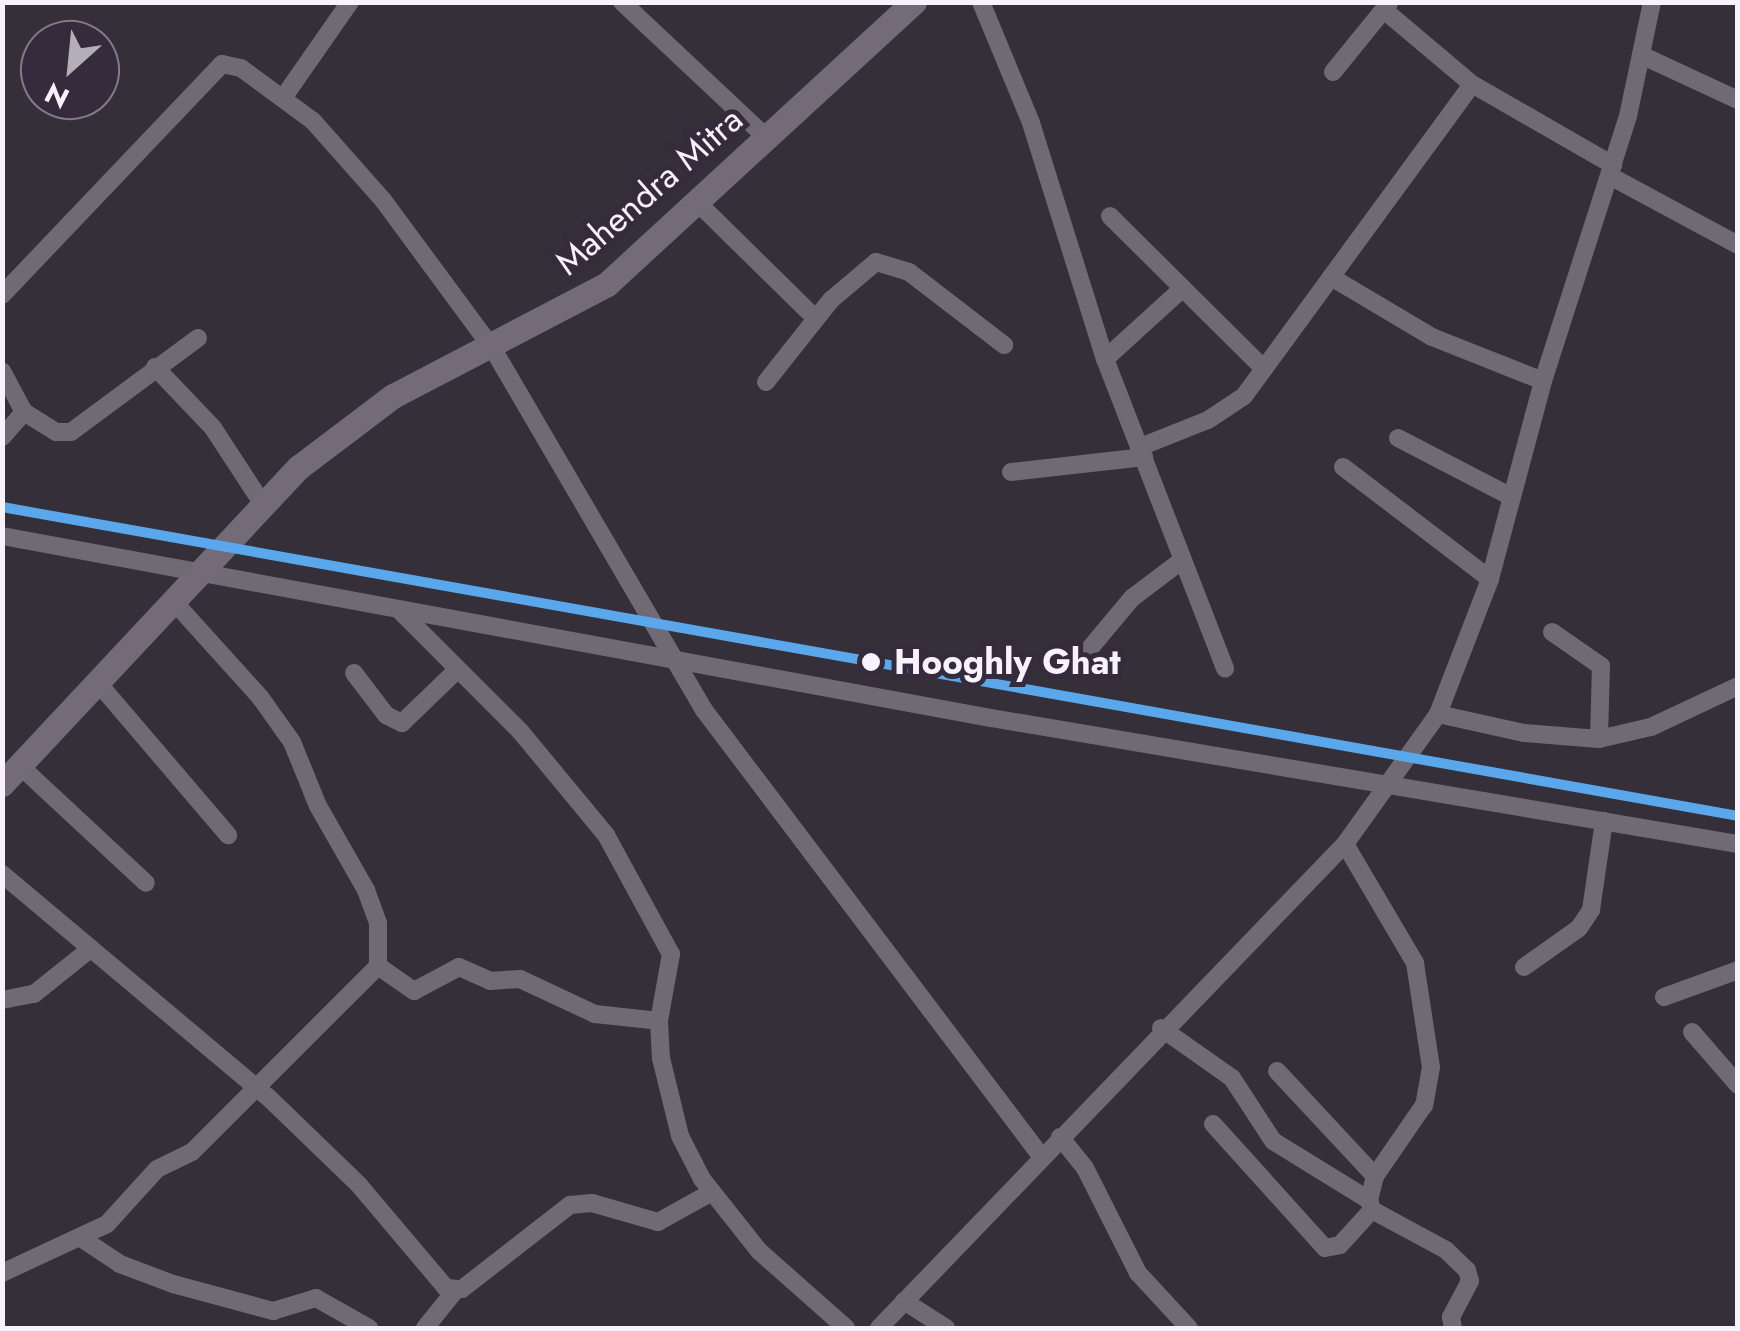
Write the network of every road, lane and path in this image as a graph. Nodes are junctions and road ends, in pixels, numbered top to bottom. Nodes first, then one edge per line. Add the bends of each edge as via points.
1 (350, 2) edge
2 (622, 2) edge
3 (914, 2) edge
4 (980, 2) edge
5 (1652, 2) edge
6 (1387, 6) edge
7 (1641, 55) junction
8 (1333, 72) dead end
9 (1472, 84) junction
10 (283, 98) junction
11 (1738, 100) edge
12 (766, 137) junction
13 (1612, 171) junction
14 (699, 204) junction
15 (1110, 216) dead end
16 (1738, 245) edge
17 (1330, 277) junction
18 (1183, 288) junction
19 (2, 295) edge
20 (816, 319) junction
21 (198, 338) dead end
22 (1004, 346) dead end
23 (492, 349) junction
24 (1104, 359) junction
25 (155, 367) junction
26 (1264, 369) junction
27 (2, 370) edge
28 (1543, 380) junction
29 (766, 382) dead end
30 (24, 412) junction
31 (2, 437) edge
32 (1398, 438) dead end
33 (1142, 452) junction
34 (1343, 467) dead end
35 (1011, 472) dead end
36 (1512, 497) junction
37 (262, 503) junction
38 (2, 536) edge
39 (1181, 561) junction
40 (205, 575) junction
41 (1490, 579) junction
42 (176, 605) junction
43 (399, 610) junction
44 (1552, 632) dead end
45 (1086, 653) dead end
46 (670, 659) junction
47 (1224, 669) dead end
48 (458, 670) junction
49 (354, 673) dead end
50 (99, 684) junction
51 (1738, 686) edge
52 (1438, 714) junction
53 (1599, 739) junction
54 (11, 774) edge
55 (1390, 786) junction
56 (1604, 821) junction
57 (228, 836) dead end
58 (1345, 844) junction
59 (1738, 844) edge
60 (2, 874) edge
61 (146, 883) dead end
62 (89, 950) junction
63 (378, 966) junction
64 (1524, 966) dead end
65 (1738, 970) edge
66 (1664, 997) dead end
67 (2, 1000) edge
68 (659, 1021) junction
69 (1161, 1028) junction
70 (1692, 1032) dead end
71 (1277, 1071) dead end
72 (1738, 1084) edge
73 (254, 1086) junction
74 (1213, 1124) dead end
75 (1060, 1137) junction
76 (1041, 1156) junction
77 (1375, 1176) junction
78 (712, 1192) junction
79 (1370, 1205) junction
80 (84, 1240) junction
81 (2, 1273) edge
82 (455, 1292) junction
83 (904, 1301) junction
84 (369, 1328) edge
85 (424, 1328) edge
86 (846, 1328) edge
87 (879, 1328) edge
88 (946, 1328) edge
89 (1189, 1328) edge
90 (1453, 1328) edge

1 - 10 street
2 - 12 street
3 - 12 main road, Mahendra Mitra
4 - 24 street via 1031,123
5 - 7 street
6 - 8 street
6 - 9 street
7 - 11 street
7 - 13 street
9 - 13 street
9 - 17 street
10 - 19 street via 241,68 214,69
10 - 23 street via 340,146
12 - 14 main road, Mahendra Mitra
13 - 16 street
13 - 28 street
14 - 20 street
14 - 23 main road, Mahendra Mitra via 606,284
15 - 18 street
17 - 26 street
17 - 28 street via 1432,337
18 - 24 street
18 - 26 street
20 - 22 street via 864,267 888,262
20 - 29 street
21 - 25 street
23 - 37 main road, Mahendra Mitra via 393,396
23 - 46 street
24 - 33 street
25 - 30 street via 72,432 56,432
25 - 37 street via 213,428
26 - 33 street via 1229,409
27 - 30 street
28 - 36 street
30 - 31 street
32 - 36 street
33 - 35 street
33 - 39 street
34 - 41 street
36 - 41 street
37 - 40 main road, Mahendra Mitra
38 - 40 street
39 - 45 street via 1132,598
39 - 47 street
40 - 42 main road, Mahendra Mitra
40 - 43 street
41 - 52 street
42 - 50 main road, Mahendra Mitra
42 - 63 street via 260,696 292,742 318,806 366,890 378,923
43 - 46 street
43 - 48 street
44 - 53 street via 1601,666
46 - 55 street
46 - 76 street
48 - 49 street via 402,723 386,715
48 - 68 street via 520,731 596,822 629,874 671,954
50 - 54 main road, Mahendra Mitra
50 - 57 street
51 - 53 street via 1651,727
52 - 53 street via 1524,733
52 - 55 street
54 - 61 street
55 - 56 street
55 - 58 street
56 - 59 street
56 - 64 street via 1591,910 1579,928
58 - 69 street
58 - 77 street via 1415,963 1430,1067 1424,1105
60 - 62 street
62 - 67 street via 34,994
62 - 73 street
63 - 68 street via 414,991 459,967 490,981 520,979 595,1014
63 - 73 street
65 - 66 street
68 - 78 street via 680,1136
69 - 75 street
69 - 79 street via 1232,1078 1273,1140
70 - 72 street
71 - 77 street
73 - 80 street via 192,1152 157,1169
73 - 82 street via 359,1185 438,1282
74 - 79 street via 1325,1248 1340,1245
75 - 76 street
75 - 89 street via 1085,1168 1138,1272
76 - 83 street
77 - 79 street
78 - 82 street via 658,1222 592,1203 570,1204
78 - 86 street via 760,1251
79 - 90 street via 1467,1270 1470,1281 1451,1317
80 - 81 street
80 - 84 street via 162,1281 273,1312 316,1298
82 - 85 street
83 - 87 street
83 - 88 street

